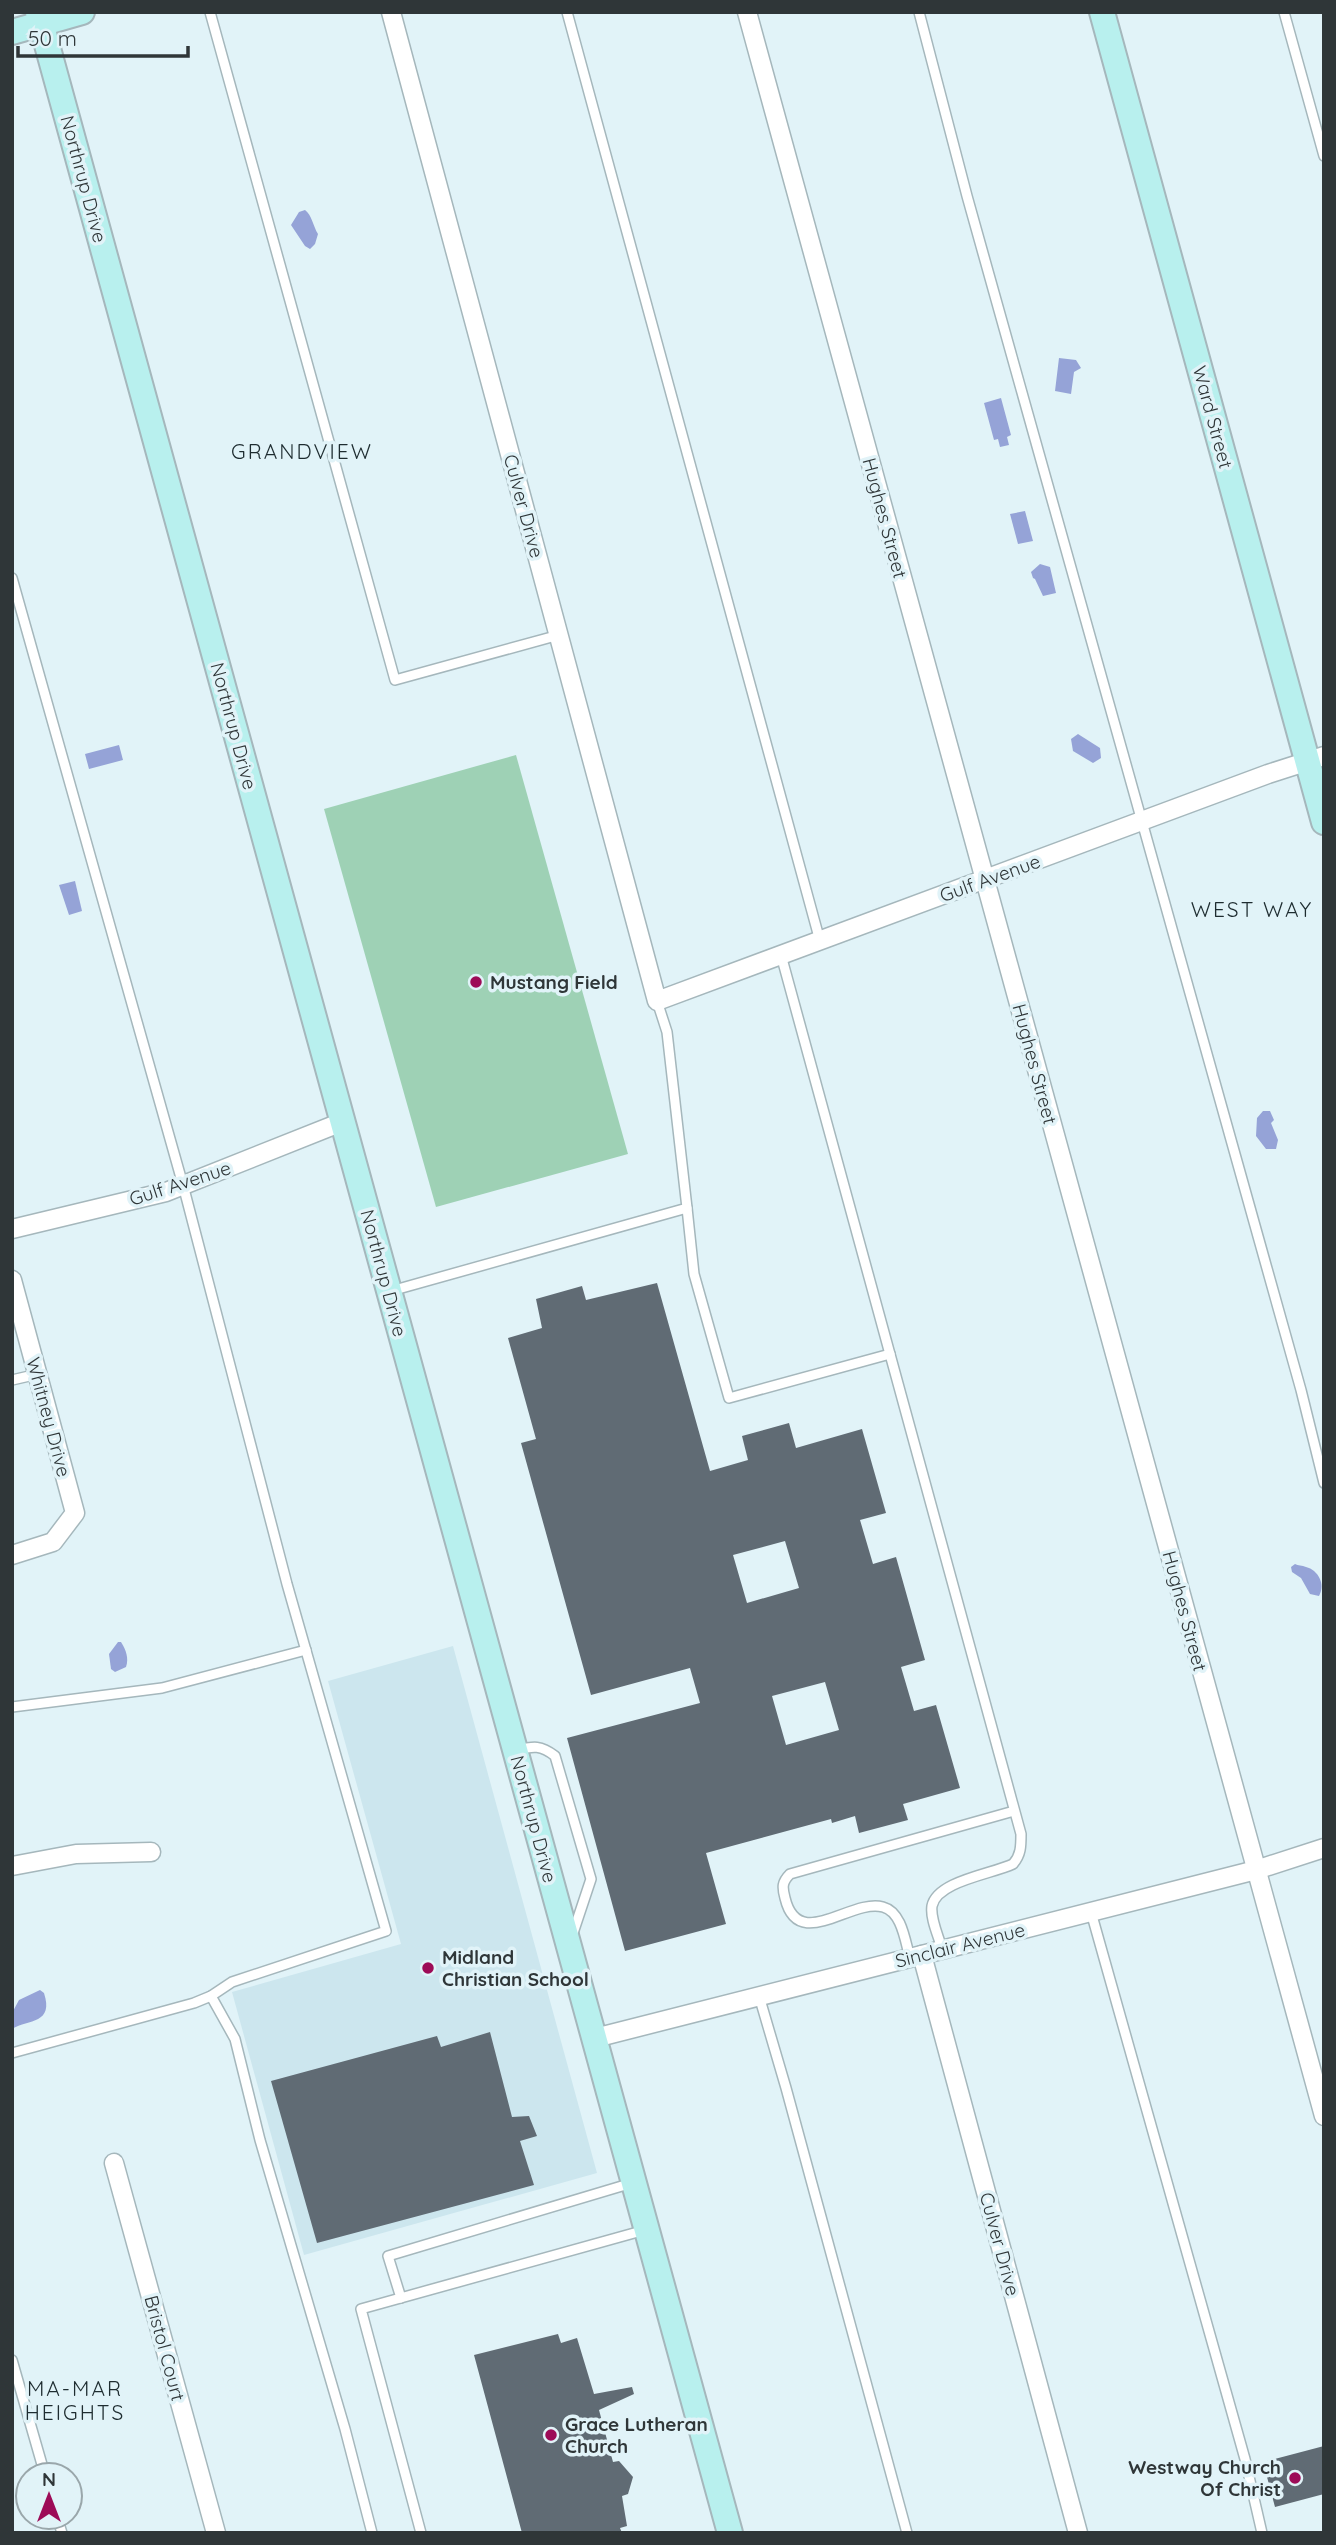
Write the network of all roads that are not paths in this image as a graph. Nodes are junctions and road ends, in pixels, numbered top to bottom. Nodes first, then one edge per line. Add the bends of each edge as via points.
1 (82, 12) edge
2 (210, 12) edge
3 (391, 12) edge
4 (567, 12) edge
5 (747, 12) edge
6 (919, 12) edge
7 (1102, 12) edge
8 (1284, 12) edge
9 (40, 18) edge
10 (12, 32) edge
11 (1324, 156) edge
12 (12, 578) edge
13 (559, 635) junction
14 (1315, 759) edge
15 (1142, 821) junction
16 (1324, 822) edge
17 (984, 881) junction
18 (820, 941) junction
19 (781, 955) junction
20 (657, 1001) junction
21 (342, 1122) junction
22 (183, 1185) junction
23 (687, 1208) junction
24 (12, 1229) edge
25 (12, 1280) edge
26 (389, 1291) junction
27 (890, 1354) junction
28 (38, 1374) junction
29 (12, 1380) edge
30 (1324, 1483) edge
31 (12, 1555) edge
32 (306, 1650) junction
33 (12, 1707) edge
34 (515, 1750) junction
35 (1014, 1811) junction
36 (1324, 1848) edge
37 (151, 1852) dead end
38 (12, 1866) edge
39 (1256, 1870) junction
40 (1091, 1912) junction
41 (569, 1944) junction
42 (942, 1949) junction
43 (916, 1956) junction
44 (759, 1996) junction
45 (211, 1997) junction
46 (595, 2038) junction
47 (12, 2053) edge
48 (1324, 2116) edge
49 (114, 2163) dead end
50 (634, 2183) junction
51 (647, 2229) junction
52 (401, 2298) junction
53 (12, 2360) edge
54 (41, 2461) edge
55 (216, 2533) edge
56 (372, 2533) edge
57 (421, 2533) edge
58 (730, 2533) edge
59 (907, 2533) edge
60 (1078, 2533) edge
61 (1262, 2533) edge

1 - 9 street
2 - 13 lane via 395,680
3 - 13 street, Culver Drive
4 - 18 lane
5 - 17 street, Hughes Street
6 - 15 lane
7 - 14 street, Ward Street
8 - 11 lane
9 - 10 street
9 - 21 street, Northrup Drive
12 - 22 lane
13 - 20 street, Culver Drive
14 - 15 street, Gulf Avenue
14 - 16 street, Ward Street
15 - 17 street, Gulf Avenue
15 - 30 lane
17 - 18 street, Gulf Avenue
17 - 39 street, Hughes Street
18 - 19 street, Gulf Avenue
19 - 20 street, Gulf Avenue
19 - 27 lane
20 - 23 lane via 667,1032
21 - 22 street, Gulf Avenue
21 - 26 street, Northrup Drive
22 - 24 street, Gulf Avenue
22 - 32 lane
23 - 26 lane
23 - 27 lane via 694,1274 729,1398
25 - 28 street, Whitney Drive
26 - 34 street, Northrup Drive
27 - 35 lane
28 - 29 lane
28 - 31 street, Whitney Drive via 75,1514 53,1542
32 - 33 lane via 162,1688
32 - 45 lane via 386,1931 232,1982
34 - 41 street, Northrup Drive
34 - 41 lane via 544,1747 555,1756 591,1879
35 - 42 lane via 1021,1835 1018,1859 936,1897 932,1907
35 - 43 lane via 790,1874 783,1881 786,1903 801,1923 882,1906 894,1913
36 - 39 street, Sinclair Avenue
37 - 38 street via 76,1854
39 - 40 street, Sinclair Avenue
39 - 48 street, Hughes Street
40 - 42 street, Sinclair Avenue
40 - 61 lane
41 - 46 street, Northrup Drive
42 - 43 street, Sinclair Avenue
43 - 44 street, Sinclair Avenue
43 - 60 street, Culver Drive
44 - 46 street, Sinclair Avenue
44 - 59 lane
45 - 47 lane
45 - 56 lane via 235,2039
46 - 50 street, Northrup Drive
49 - 55 street, Bristol Court
50 - 51 street, Northrup Drive
50 - 52 lane via 388,2256
51 - 52 lane
51 - 58 street, Northrup Drive
52 - 57 lane via 361,2309
53 - 54 lane

